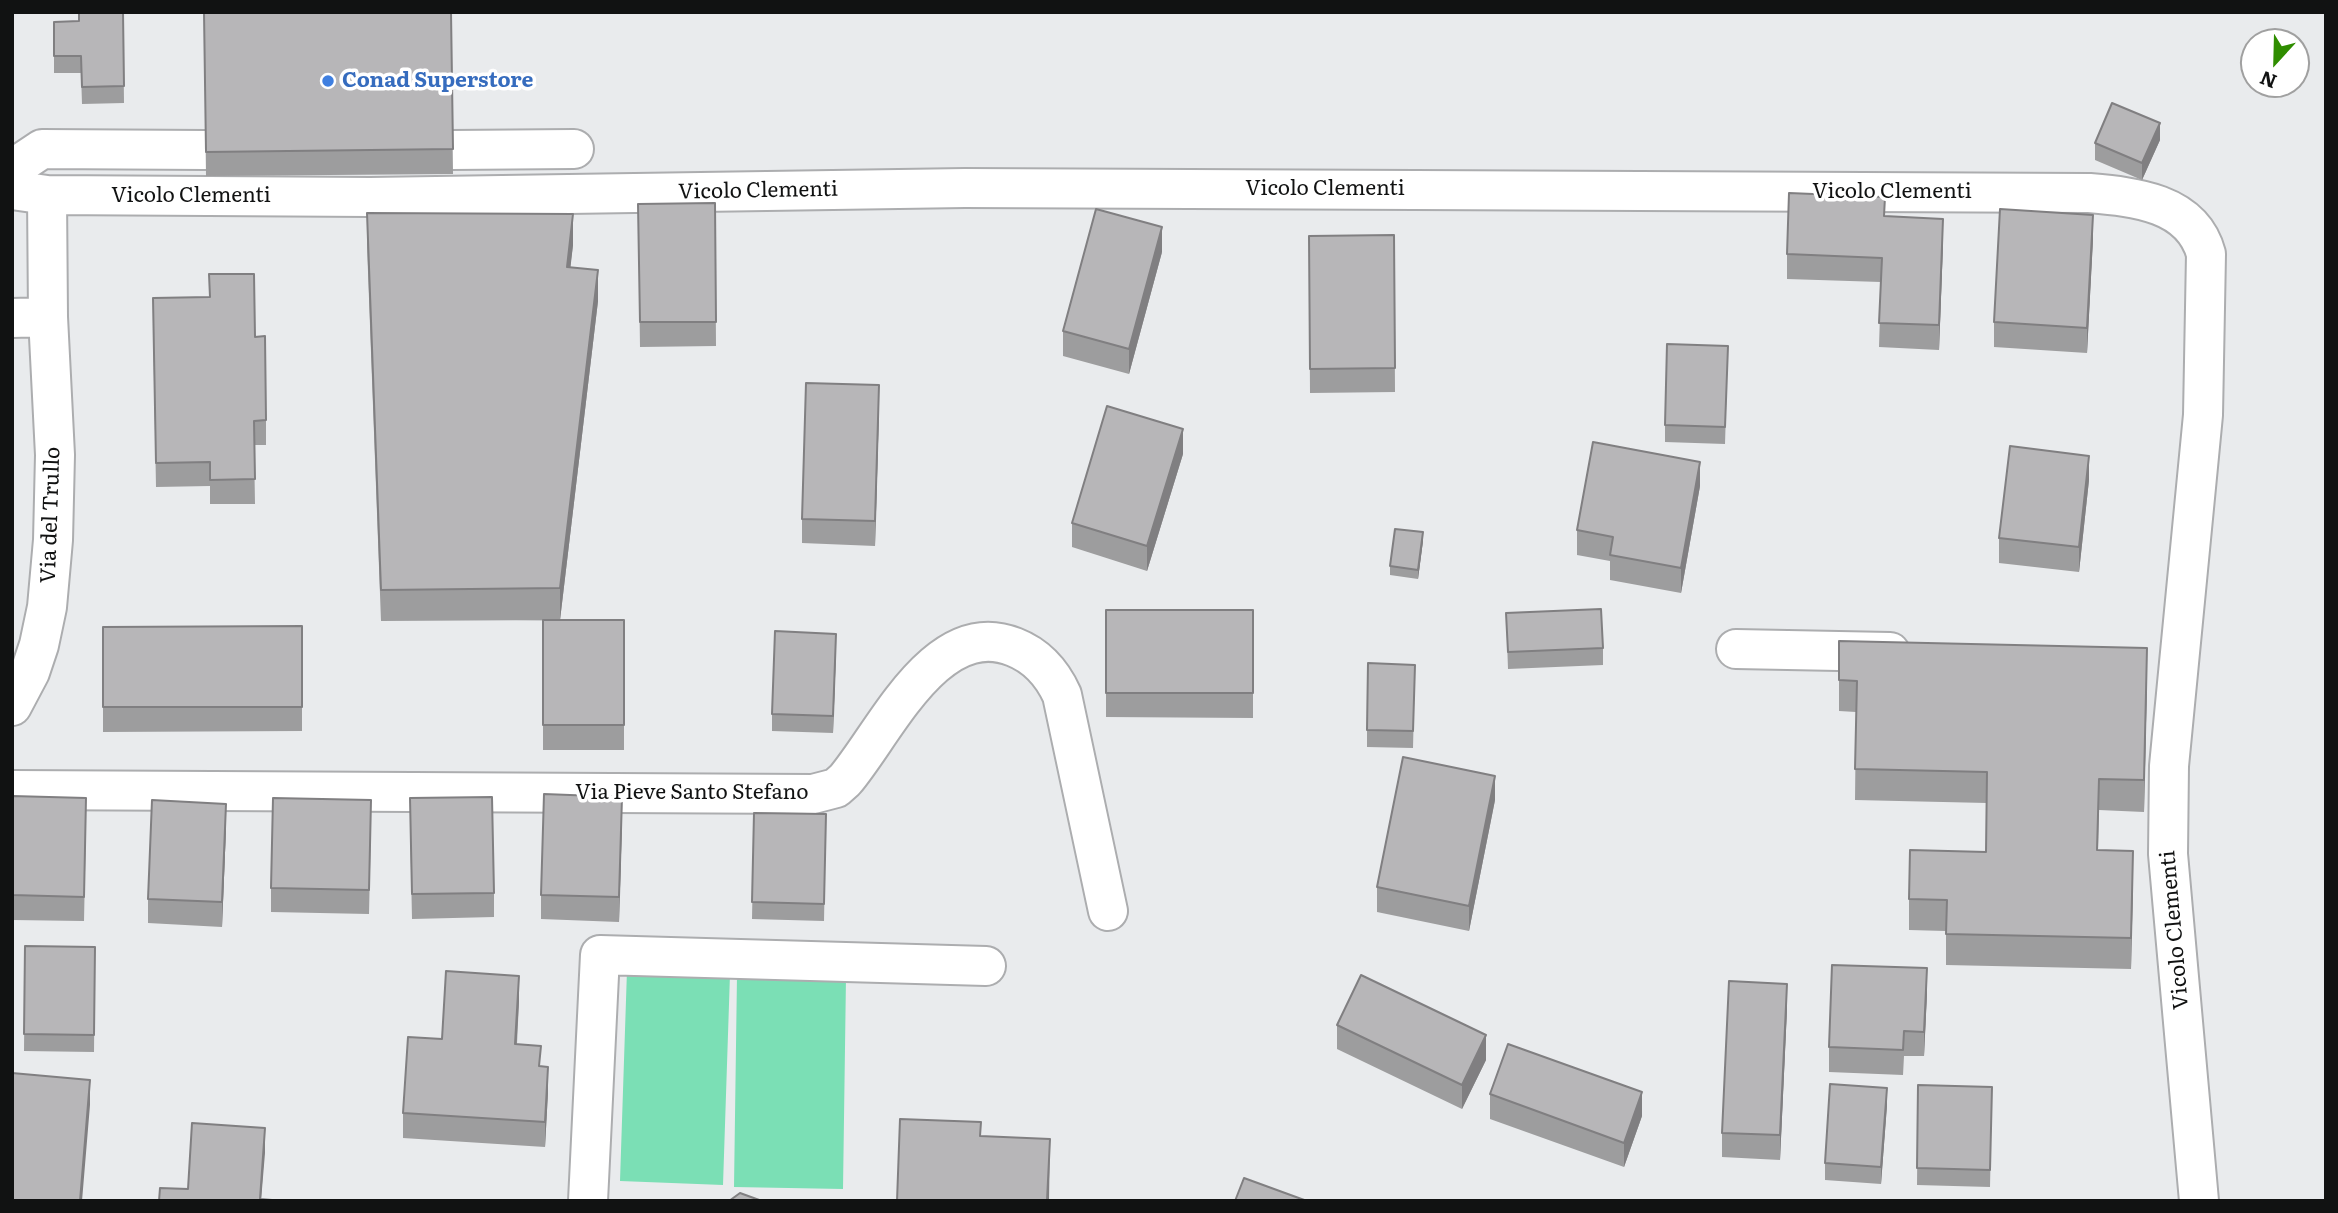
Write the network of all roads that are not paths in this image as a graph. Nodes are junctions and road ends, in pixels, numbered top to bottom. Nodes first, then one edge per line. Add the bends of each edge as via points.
1 (574, 149) dead end
2 (206, 150) edge
3 (451, 150) edge
4 (12, 170) edge
5 (30, 192) edge
6 (30, 318) edge
7 (1735, 649) dead end
8 (1919, 653) edge
9 (12, 706) edge
10 (12, 790) edge
11 (1108, 911) dead end
12 (986, 966) dead end
13 (588, 1201) edge
14 (2199, 1201) edge

1 - 3 street
2 - 4 street via 41,149
5 - 6 street, Via del Trullo
5 - 14 street, Vicolo Clementi via 370,197 965,188 2089,193 2136,198 2165,207 2184,218 2201,239 2206,254 2203,415 2165,658 2168,854
6 - 9 street, Via del Trullo via 56,498 47,607 35,659
7 - 8 street
10 - 11 street, Via Pieve Santo Stefano via 813,793 836,788 845,780 926,672 954,649 997,642 1036,659 1062,695
12 - 13 street via 600,955

